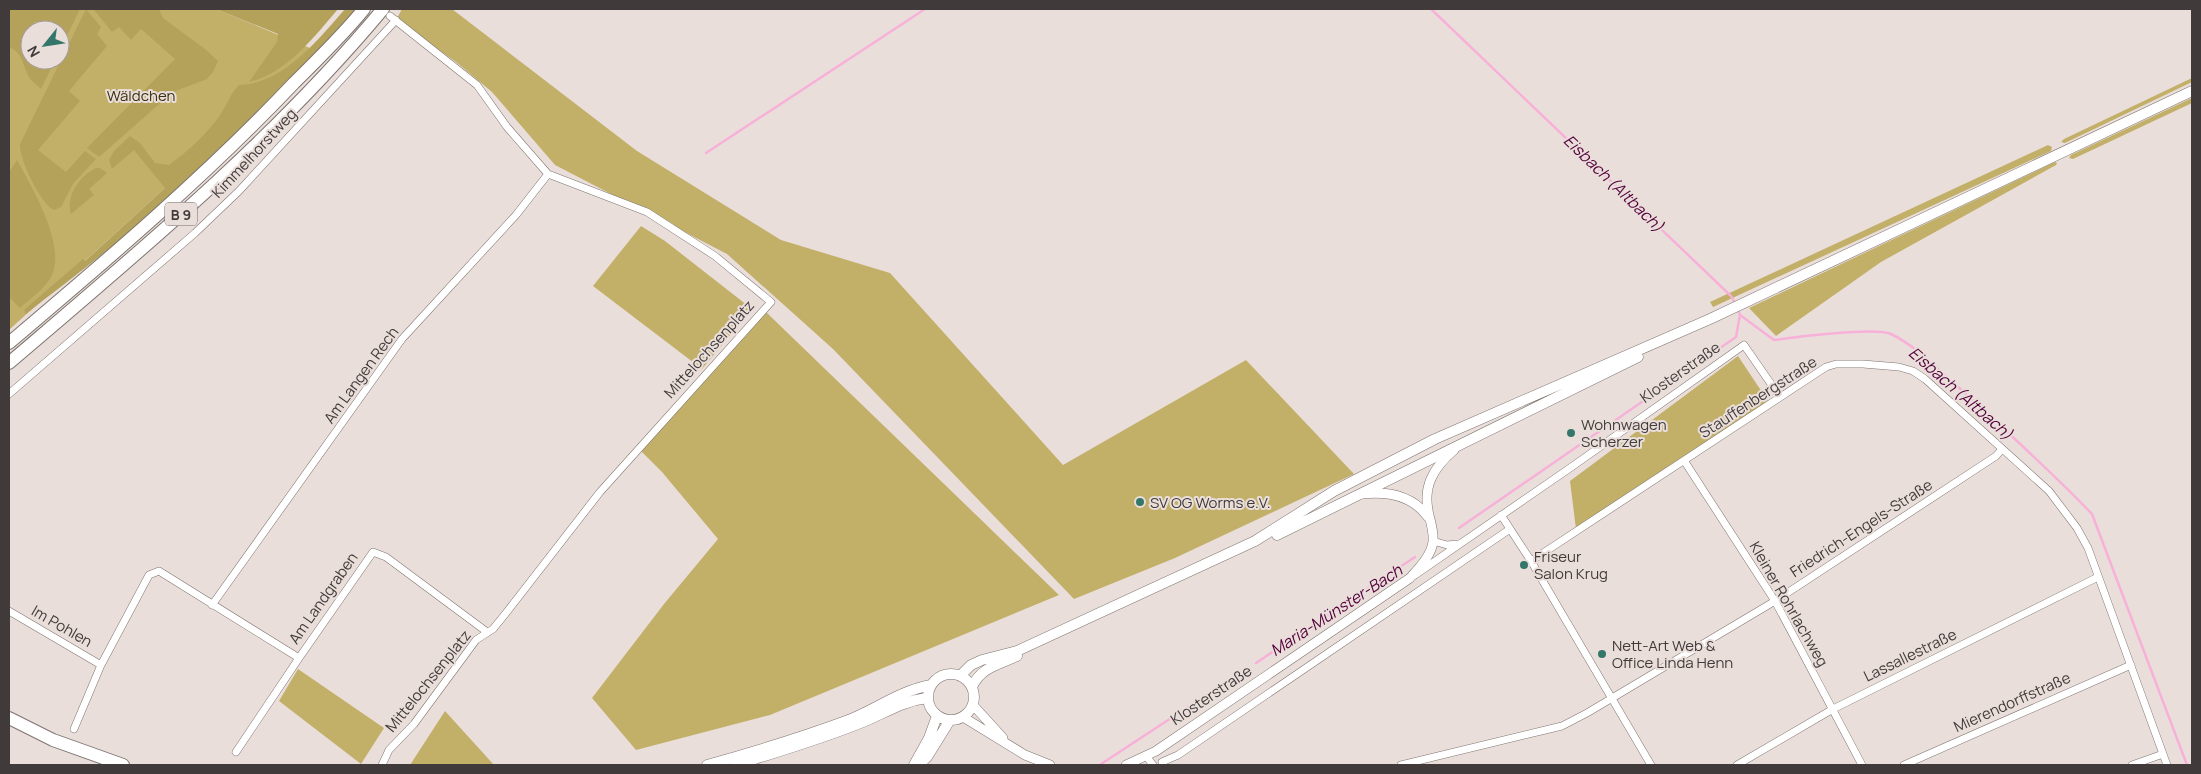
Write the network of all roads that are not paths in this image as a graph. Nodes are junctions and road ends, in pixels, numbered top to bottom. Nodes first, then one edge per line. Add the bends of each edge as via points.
1 (364, 9) edge
2 (390, 15) edge
3 (2192, 91) edge
4 (548, 174) junction
5 (1710, 319) junction
6 (9, 343) edge
7 (9, 363) edge
8 (9, 394) edge
9 (1780, 397) junction
10 (1460, 445) junction
11 (2002, 449) junction
12 (1685, 462) junction
13 (1357, 495) junction
14 (1501, 515) junction
15 (1430, 518) junction
16 (1510, 530) junction
17 (1433, 541) junction
18 (1459, 544) junction
19 (1531, 561) junction
20 (2098, 577) junction
21 (1180, 578) junction
22 (1410, 578) junction
23 (1775, 601) junction
24 (212, 605) junction
25 (9, 611) edge
26 (487, 632) junction
27 (298, 658) junction
28 (101, 665) junction
29 (2131, 665) junction
30 (960, 676) junction
31 (930, 685) junction
32 (972, 687) junction
33 (927, 698) junction
34 (1611, 699) junction
35 (972, 705) junction
36 (1833, 709) junction
37 (936, 716) junction
38 (963, 717) junction
39 (9, 718) edge
40 (950, 720) junction
41 (74, 730) dead end
42 (1012, 747) junction
43 (1156, 751) junction
44 (236, 752) dead end
45 (2162, 754) junction
46 (1146, 756) junction
47 (1164, 763) edge
48 (123, 765) edge
49 (382, 765) edge
50 (707, 765) edge
51 (735, 765) edge
52 (914, 765) edge
53 (919, 765) edge
54 (1050, 765) edge
55 (1126, 765) edge
56 (1153, 765) edge
57 (1401, 765) edge
58 (1651, 765) edge
59 (1737, 765) edge
60 (1862, 765) edge
61 (1904, 765) edge
62 (2132, 765) edge
63 (2167, 765) edge

1 - 6 highway, B 9 via 277,102 194,183
2 - 4 street, Mittelochsenplatz via 477,86
2 - 7 highway, B 9 via 127,263
2 - 8 street, Kimmelhorstweg via 239,191
3 - 5 main road
4 - 24 street, Am Langen Rech via 516,215 402,339
4 - 26 street, Mittelochsenplatz via 647,212 715,256 771,302 600,492 506,613
5 - 10 main road via 1678,338
5 - 21 main road via 1435,439 1334,491 1255,541
9 - 11 street, Stauffenbergstraße via 1836,364 1899,367 1925,379
9 - 12 street, Stauffenbergstraße
9 - 14 street, Klosterstraße via 1744,345
10 - 13 main road
10 - 15 street via 1444,459 1429,481 1426,498
11 - 20 street via 2049,491 2064,509 2088,548
11 - 23 street, Friedrich-Engels-Straße
12 - 19 street, Stauffenbergstraße
12 - 23 street, Kleiner Rohrlachweg
13 - 15 street via 1400,496 1418,506
13 - 21 main road
14 - 16 street
14 - 18 street, Klosterstraße
15 - 17 street
16 - 19 street
16 - 47 street
17 - 18 street
17 - 22 street, Klosterstraße via 1425,560
18 - 22 street, Klosterstraße
19 - 34 street
20 - 29 street
20 - 36 street, Lassallestraße
21 - 30 main road via 1017,652 975,663
21 - 32 main road via 987,668
22 - 43 street, Klosterstraße
23 - 34 street, Friedrich-Engels-Straße
23 - 36 street, Kleiner Rohrlachweg
24 - 27 street
24 - 28 street via 159,571 153,572
25 - 28 street, Im Pohlen
26 - 27 street, Am Landgraben via 386,557 372,552
26 - 49 street, Mittelochsenplatz via 476,640 421,715 389,750
27 - 44 street, Am Landgraben
28 - 41 street
29 - 45 street
29 - 61 street, Mierendorffstraße
30 - 31 main road via 945,674
30 - 32 main road
31 - 33 main road
31 - 50 main road via 900,694 846,721
32 - 35 main road
33 - 37 main road
33 - 51 main road via 909,701 864,722
34 - 57 street, Friedrich-Engels-Straße via 1562,726
34 - 58 street
35 - 38 main road
35 - 42 street
36 - 59 street, Lassallestraße
36 - 60 street, Kleiner Rohrlachweg
37 - 40 main road
37 - 52 main road via 929,738
38 - 40 main road
38 - 42 street
39 - 48 highway via 81,752
40 - 53 main road
42 - 54 street
43 - 46 street, Klosterstraße
43 - 47 street
45 - 62 street
45 - 63 street
46 - 55 street, Klosterstraße
46 - 56 street

